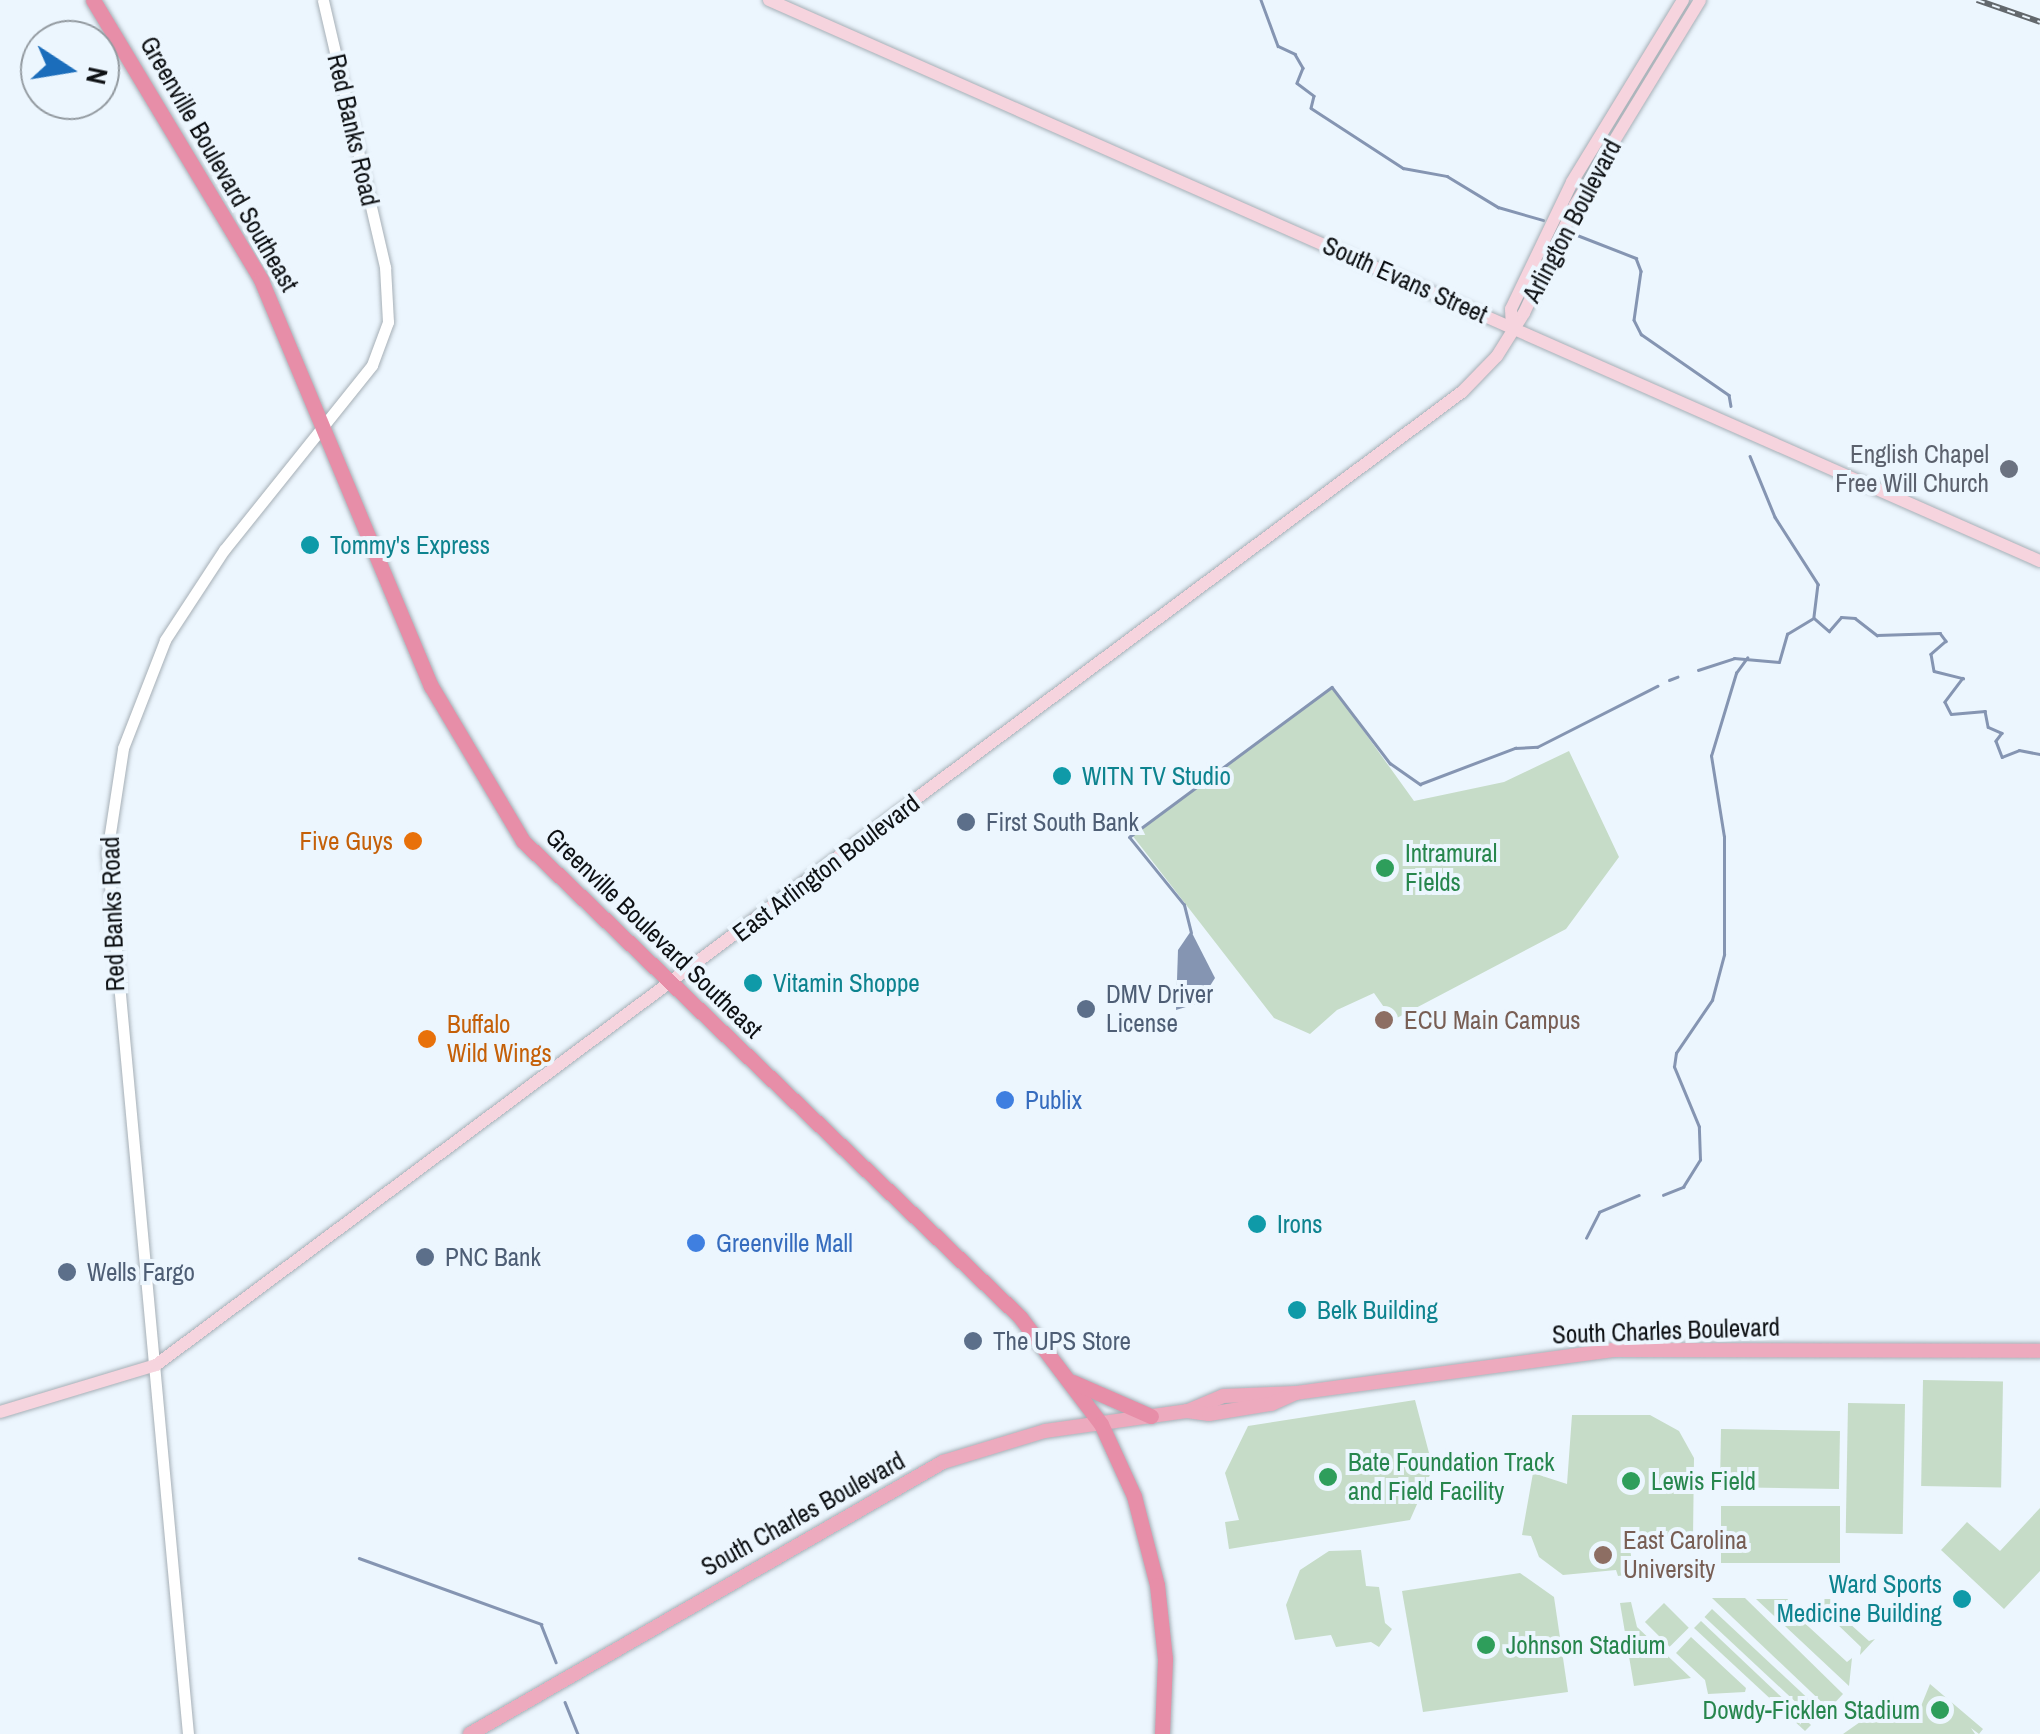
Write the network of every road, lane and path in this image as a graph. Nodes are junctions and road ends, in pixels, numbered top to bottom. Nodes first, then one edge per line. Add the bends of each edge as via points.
1 (94, 0) edge
2 (322, 0) edge
3 (769, 0) edge
4 (1683, 0) edge
5 (1700, 0) edge
6 (1611, 131) junction
7 (1512, 328) junction
8 (325, 426) junction
9 (2040, 561) edge
10 (670, 985) junction
11 (2040, 1351) edge
12 (156, 1365) junction
13 (1073, 1382) junction
14 (0, 1412) edge
15 (1151, 1416) junction
16 (1100, 1424) junction
17 (188, 1734) edge
18 (470, 1734) edge
19 (1162, 1734) edge

1 - 8 highway, Greenville Boulevard Southeast via 238,235
2 - 8 street, Red Banks Road via 390,302 372,365
3 - 7 main road, South Evans Street
4 - 6 main road, Arlington Boulevard
5 - 6 main road, Arlington Boulevard
6 - 7 main road, Arlington Boulevard via 1550,225 1511,310
7 - 9 main road, South Evans Street
7 - 10 main road, East Arlington Boulevard via 1497,356 1462,392
8 - 10 highway, Greenville Boulevard Southeast via 431,686 487,783 523,841
8 - 12 street, Red Banks Road via 180,614 136,708 113,803 109,919
10 - 12 main road, East Arlington Boulevard
10 - 13 highway, Greenville Boulevard Southeast via 1020,1317
11 - 15 main road, South Charles Boulevard via 1612,1350 1296,1393 1271,1404
12 - 14 main road, East Arlington Boulevard
12 - 17 street, Red Banks Road
13 - 15 highway
13 - 16 highway, Greenville Boulevard Southeast
15 - 16 main road, South Charles Boulevard
16 - 18 main road, South Charles Boulevard via 1014,1438 936,1465
16 - 19 highway, Greenville Boulevard Southeast via 1134,1496 1157,1585 1166,1659

